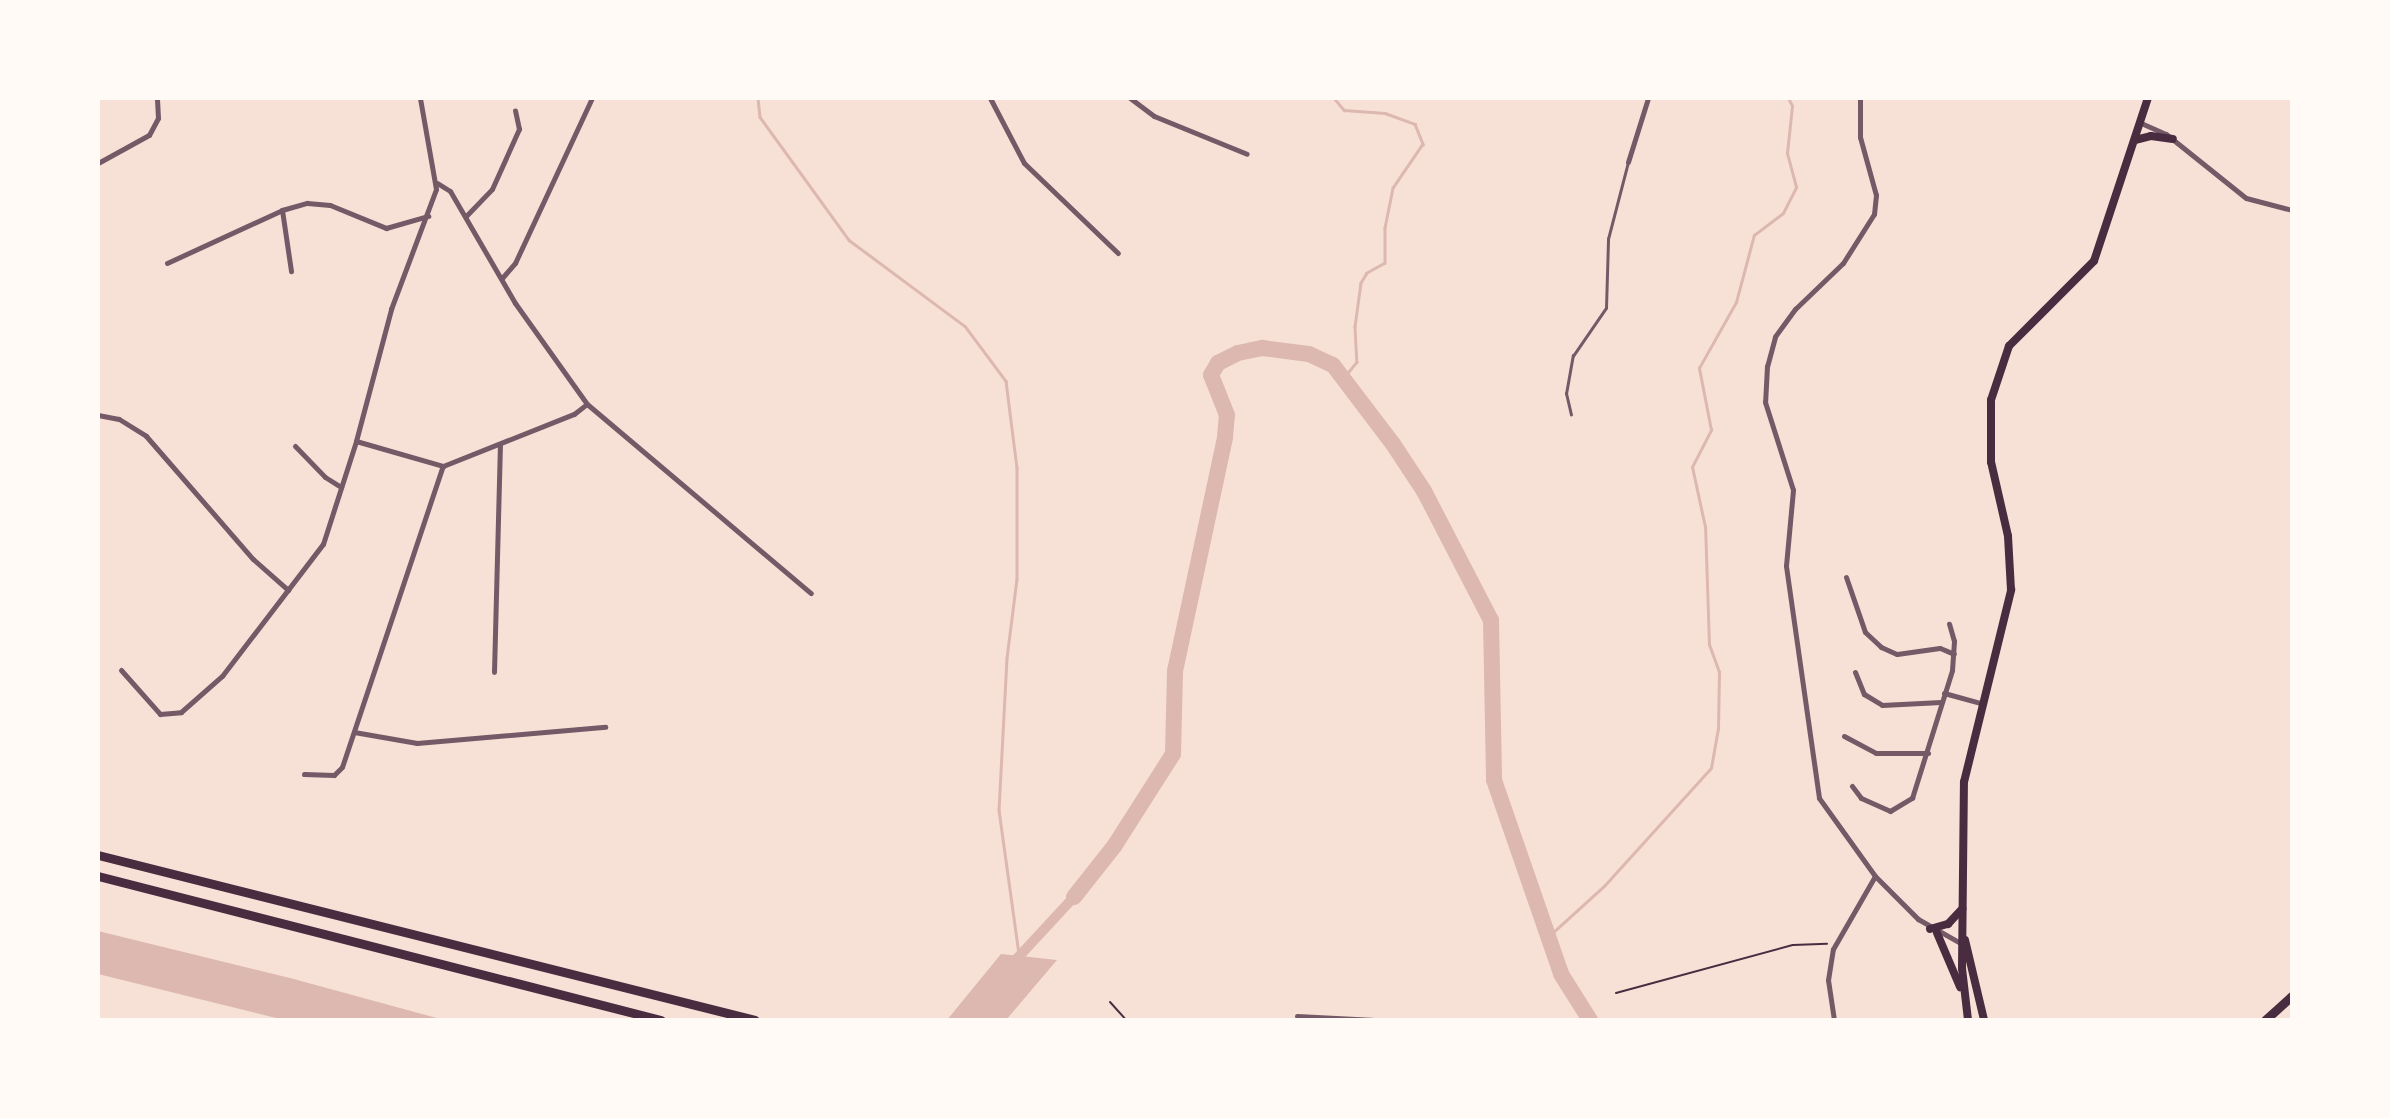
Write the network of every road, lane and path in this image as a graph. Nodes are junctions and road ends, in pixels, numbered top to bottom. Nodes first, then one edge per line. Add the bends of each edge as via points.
1 (157, 98) edge
2 (420, 98) edge
3 (592, 98) edge
4 (990, 98) edge
5 (1130, 98) edge
6 (1648, 98) edge
7 (1860, 98) edge
8 (2148, 98) edge
9 (515, 110) dead end
10 (2141, 123) junction
11 (2173, 139) junction
12 (2136, 140) junction
13 (1247, 154) dead end
14 (1628, 162) joint
15 (98, 163) edge
16 (438, 183) junction
17 (282, 210) junction
18 (2292, 210) edge
19 (428, 216) junction
20 (466, 216) junction
21 (1118, 253) dead end
22 (167, 263) dead end
23 (291, 271) dead end
24 (502, 278) junction
25 (587, 404) junction
26 (98, 415) edge
27 (1571, 415) dead end
28 (356, 441) junction
29 (295, 446) dead end
30 (500, 446) junction
31 (443, 466) junction
32 (341, 487) junction
33 (1846, 577) dead end
34 (288, 590) junction
35 (811, 593) dead end
36 (1949, 624) dead end
37 (1954, 654) junction
38 (121, 670) dead end
39 (494, 672) dead end
40 (1855, 672) dead end
41 (1944, 694) junction
42 (1941, 702) junction
43 (1984, 704) junction
44 (605, 727) dead end
45 (354, 732) junction
46 (1844, 736) dead end
47 (1928, 753) junction
48 (304, 774) dead end
49 (1852, 786) dead end
50 (98, 855) edge
51 (98, 876) edge
52 (1875, 876) junction
53 (1963, 907) junction
54 (1934, 931) junction
55 (1964, 945) junction
56 (1833, 949) junction
57 (1616, 993) dead end
58 (2292, 996) edge
59 (1110, 1002) dead end
60 (1966, 1007) junction
61 (1297, 1016) dead end
62 (662, 1020) edge
63 (755, 1020) edge
64 (1126, 1020) edge
65 (1375, 1020) edge
66 (1834, 1020) edge
67 (1968, 1020) edge
68 (1984, 1020) edge
69 (2265, 1020) edge

1 - 15 street via 158,118 149,135
2 - 16 street
3 - 24 street via 515,263
4 - 21 street via 1024,163
5 - 13 street via 1154,116
6 - 14 street
7 - 52 street via 1860,137 1876,195 1874,214 1843,263 1785,321 1770,351 1765,385 1768,418 1793,490 1786,566 1814,783 1825,810
8 - 10 main road
9 - 20 street via 519,129 492,189
10 - 11 street
10 - 12 main road
11 - 12 main road via 2151,136
11 - 18 street via 2246,198
12 - 43 main road via 2094,261 2080,280 2021,331 1995,381 1989,423 1992,463 2008,536 2011,590
14 - 27 lane via 1612,216 1606,308 1572,360 1566,394
16 - 19 street
16 - 20 street via 450,191
17 - 19 street via 318,203 386,228
17 - 22 street
17 - 23 street
19 - 28 street via 383,331
20 - 24 street
24 - 25 street
25 - 30 street
25 - 35 street
26 - 34 street via 120,419 146,436 262,569
28 - 31 street
28 - 32 street
29 - 32 street
30 - 31 street
30 - 39 street
31 - 45 street
32 - 34 street via 328,533
33 - 37 street via 1865,632 1881,647 1897,654 1940,648
34 - 38 street via 222,676 181,712 160,714
36 - 37 street
37 - 41 street
40 - 42 street via 1864,694 1882,705
41 - 42 street
41 - 43 street
42 - 47 street
43 - 53 main road via 1964,782
44 - 45 street via 417,743
45 - 48 street via 339,771 327,776
46 - 47 street via 1876,752
47 - 49 street via 1915,793 1902,807 1885,809 1861,798
50 - 63 highway
51 - 62 highway
52 - 54 street
52 - 56 street
53 - 54 main road via 1954,920
53 - 55 main road
54 - 55 street
54 - 60 main road
55 - 60 main road
55 - 68 main road
56 - 57 path via 1822,941 1793,945
56 - 66 street via 1828,980
58 - 69 highway
59 - 64 path
60 - 67 main road
61 - 65 street

